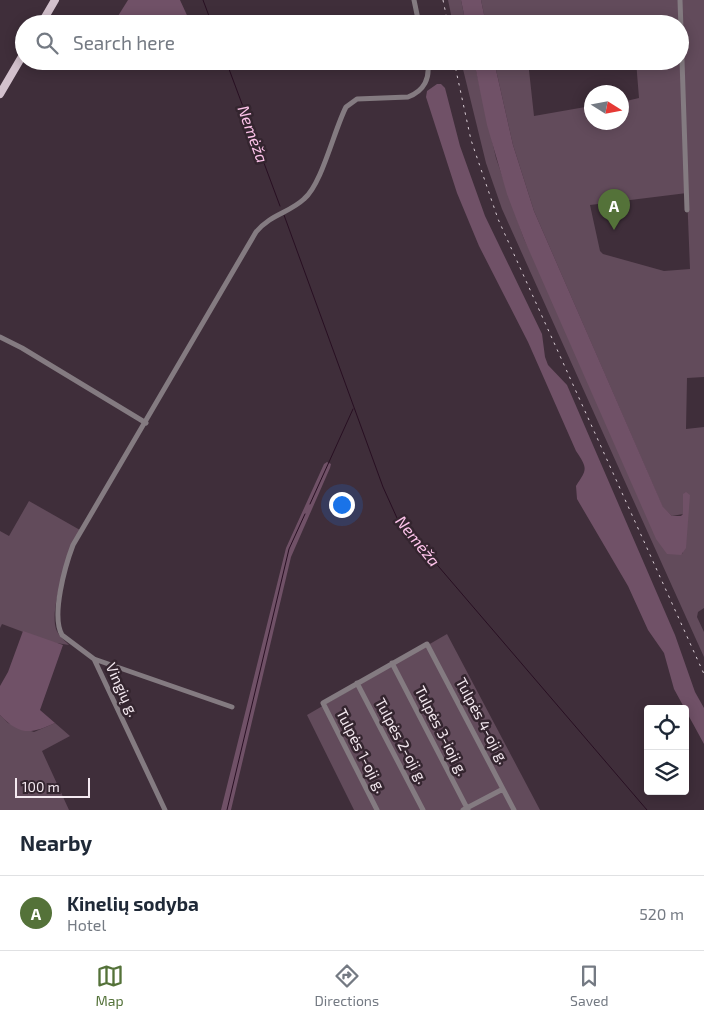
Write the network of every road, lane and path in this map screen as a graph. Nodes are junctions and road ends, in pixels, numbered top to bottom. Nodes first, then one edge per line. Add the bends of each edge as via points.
1 (55, 0) edge
2 (414, 0) edge
3 (680, 0) edge
4 (46, 15) edge
5 (417, 15) edge
6 (680, 15) edge
7 (15, 68) edge
8 (428, 70) edge
9 (682, 70) edge
10 (0, 94) edge
11 (687, 210) dead end
12 (0, 337) edge
13 (146, 423) junction
14 (94, 659) junction
15 (392, 663) junction
16 (357, 683) junction
17 (232, 707) dead end
18 (503, 789) junction
19 (466, 809) edge
20 (165, 810) edge
21 (378, 810) edge
22 (423, 810) edge
23 (514, 810) edge

1 - 4 main road
2 - 5 street
3 - 6 street
7 - 10 main road
8 - 13 street via 425,84 415,95 357,99 346,107 310,193 296,205 270,218 256,232
9 - 11 street
12 - 13 street
13 - 14 street via 68,559 57,615 59,630 62,636
14 - 17 street, Vingių g.
14 - 20 street, Vingių g.
15 - 16 street
15 - 18 street, Tulpės 4-oji g. via 426,644
15 - 19 street, Tulpės 3-ioji g.
16 - 21 street, Tulpės 1-oji g. via 323,703
16 - 22 street, Tulpės 2-oji g.
18 - 19 street
18 - 23 street, Tulpės 4-oji g.

